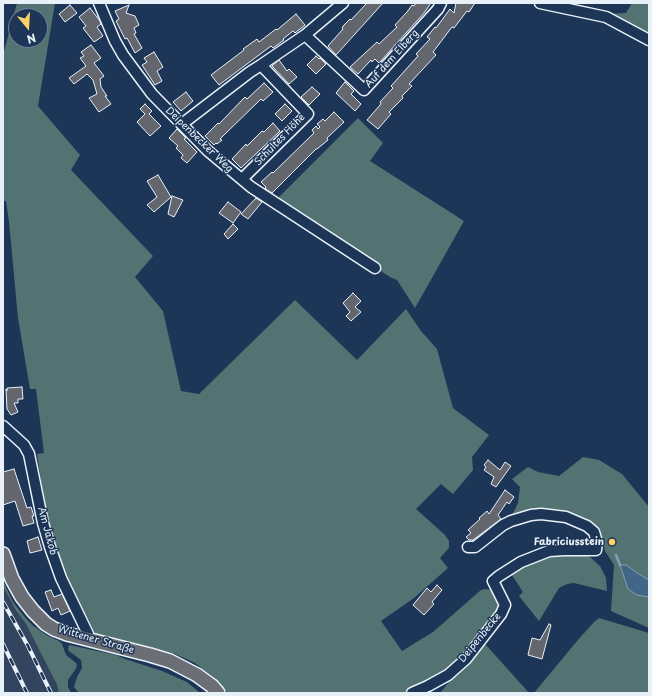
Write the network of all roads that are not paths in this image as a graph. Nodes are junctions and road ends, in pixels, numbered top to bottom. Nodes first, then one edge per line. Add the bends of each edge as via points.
1 (99, 3) edge
2 (343, 3) edge
3 (441, 3) edge
4 (540, 3) edge
5 (305, 35) junction
6 (649, 40) edge
7 (261, 65) junction
8 (182, 124) junction
9 (242, 179) junction
10 (375, 268) dead end
11 (3, 426) edge
12 (468, 547) dead end
13 (3, 554) edge
14 (89, 640) junction
15 (218, 693) edge
16 (412, 693) edge

1 - 8 street, Deipenbecker Weg via 120,52 152,94
2 - 5 street
3 - 5 street, Auf dem Elberg via 364,90
4 - 6 street via 606,17
5 - 7 street
7 - 8 street
7 - 9 street, Schultes Höhe via 308,114
8 - 9 street, Deipenbecker Weg via 208,151
9 - 10 street, Deipenbecker Weg
11 - 14 street, Am Jakob via 24,445 29,454 50,547
12 - 16 street, Deipenbecke via 475,547 511,521 541,514 566,517 587,526 594,532 598,542 596,550 549,551 521,562 493,581 505,605 501,614 466,659 448,675
13 - 14 main road, Wittener Straße via 16,587 40,618 54,629
14 - 15 main road, Wittener Straße via 170,661 197,675

